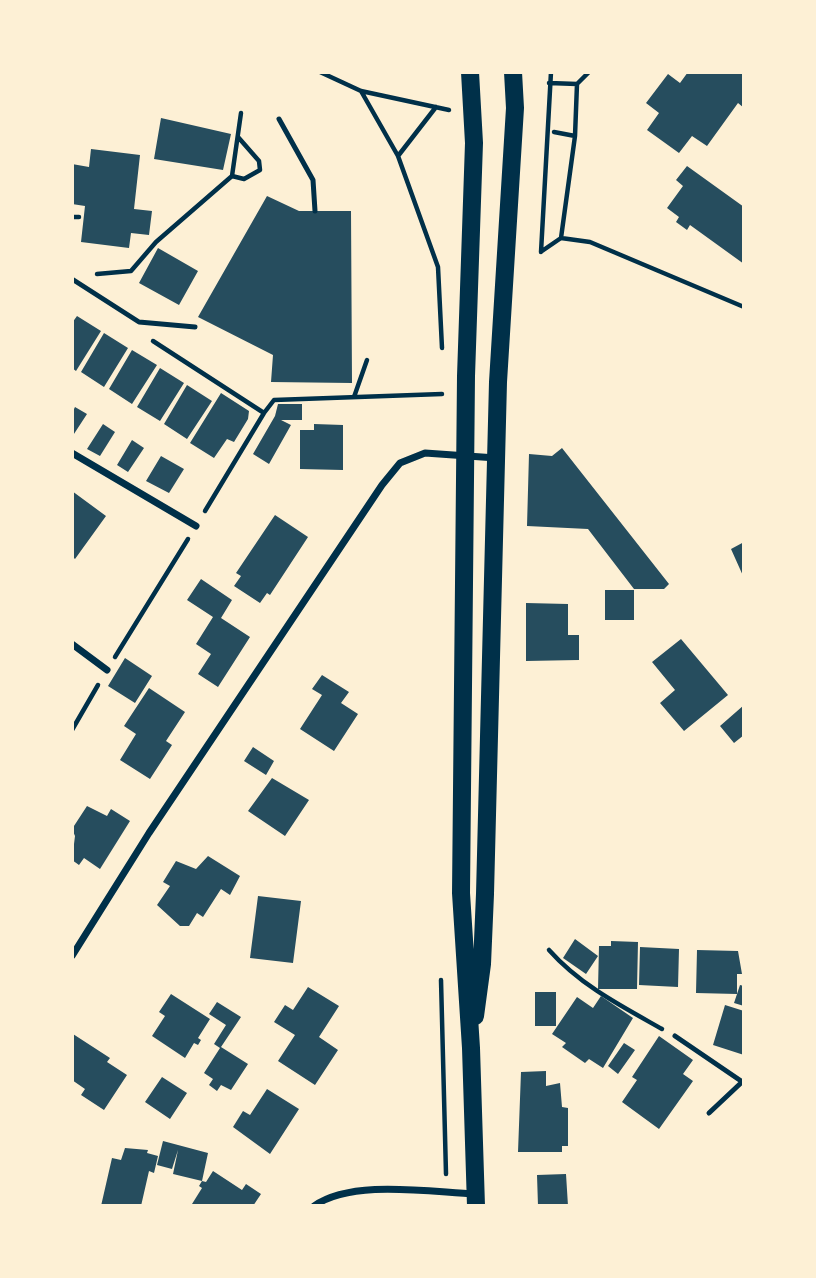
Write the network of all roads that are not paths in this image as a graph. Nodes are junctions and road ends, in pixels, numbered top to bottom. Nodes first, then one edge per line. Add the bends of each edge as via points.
1 (470, 72) edge
2 (513, 72) edge
3 (279, 119) dead end
4 (315, 211) dead end
5 (72, 279) edge
6 (195, 327) dead end
7 (72, 453) edge
8 (465, 454) junction
9 (497, 458) junction
10 (196, 526) road end
11 (72, 644) edge
12 (107, 670) road end
13 (72, 956) edge
14 (675, 1036) road end
15 (471, 1048) junction
16 (743, 1082) edge
17 (709, 1113) dead end
18 (475, 1200) edge
19 (314, 1206) edge

1 - 8 main road via 474,143
2 - 9 main road
3 - 4 lane via 313,180
5 - 6 lane via 139,322
7 - 10 street
8 - 9 street
8 - 13 street via 425,453 400,463 382,485
8 - 15 main road via 461,893
9 - 15 main road via 484,922
11 - 12 street
14 - 16 lane
15 - 18 main road
16 - 17 lane
18 - 19 street via 362,1189

